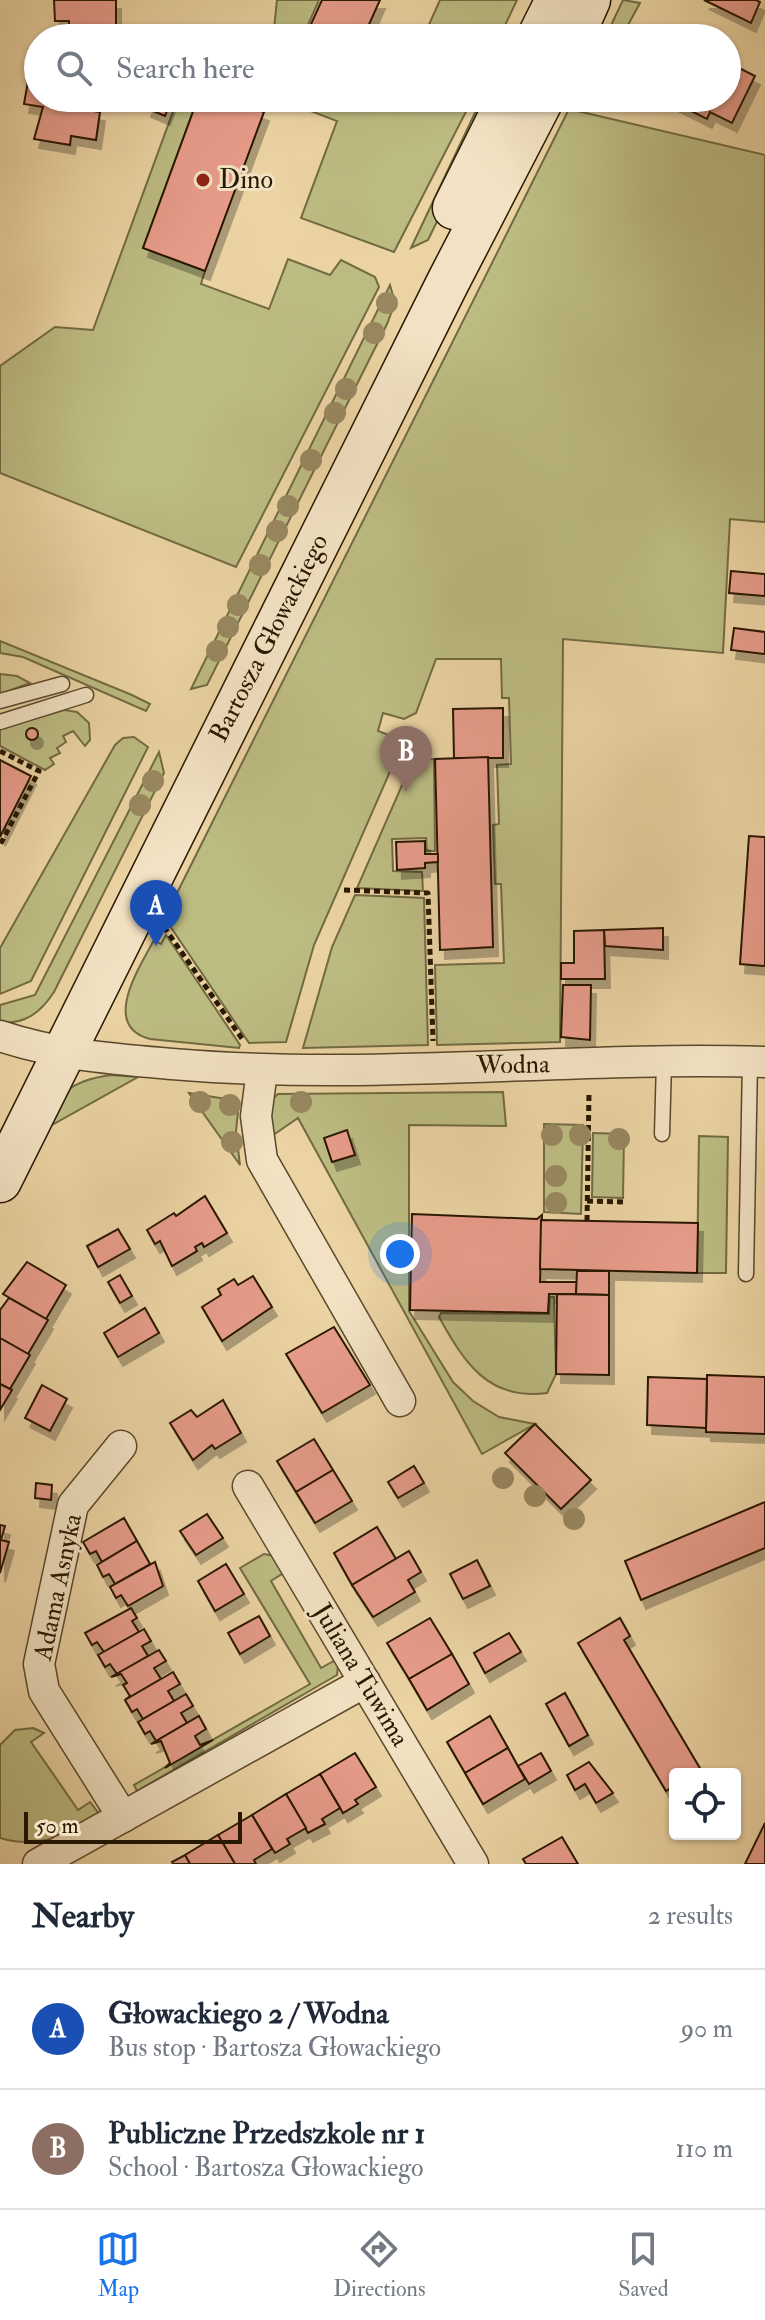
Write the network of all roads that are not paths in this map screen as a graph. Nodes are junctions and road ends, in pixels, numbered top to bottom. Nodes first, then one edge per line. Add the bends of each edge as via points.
1 (557, 0) edge
2 (589, 0) edge
3 (545, 24) edge
4 (578, 24) edge
5 (502, 112) edge
6 (536, 112) edge
7 (62, 684) dead end
8 (86, 695) dead end
9 (0, 701) edge
10 (0, 722) edge
11 (33, 1046) edge
12 (254, 1058) junction
13 (757, 1061) edge
14 (664, 1062) junction
15 (0, 1121) edge
16 (662, 1134) dead end
17 (0, 1181) edge
18 (746, 1274) dead end
19 (400, 1401) dead end
20 (121, 1446) dead end
21 (248, 1486) dead end
22 (365, 1682) junction
23 (123, 1817) junction
24 (38, 1864) edge
25 (473, 1864) edge

1 - 3 street
2 - 4 street
5 - 11 street, Bartosza Głowackiego via 115,895
6 - 11 street, Bartosza Głowackiego via 420,338
7 - 9 lane
8 - 10 lane
11 - 12 street, Wodna
11 - 15 street, Bartosza Głowackiego
11 - 17 street, Bartosza Głowackiego
12 - 14 street, Wodna
12 - 19 street via 262,1160
13 - 14 street, Wodna
13 - 18 lane
14 - 16 lane
20 - 23 street, Adama Asnyka via 73,1505 39,1664 44,1691
21 - 22 street, Juliana Tuwima
22 - 23 street
22 - 25 street, Juliana Tuwima
23 - 24 street

